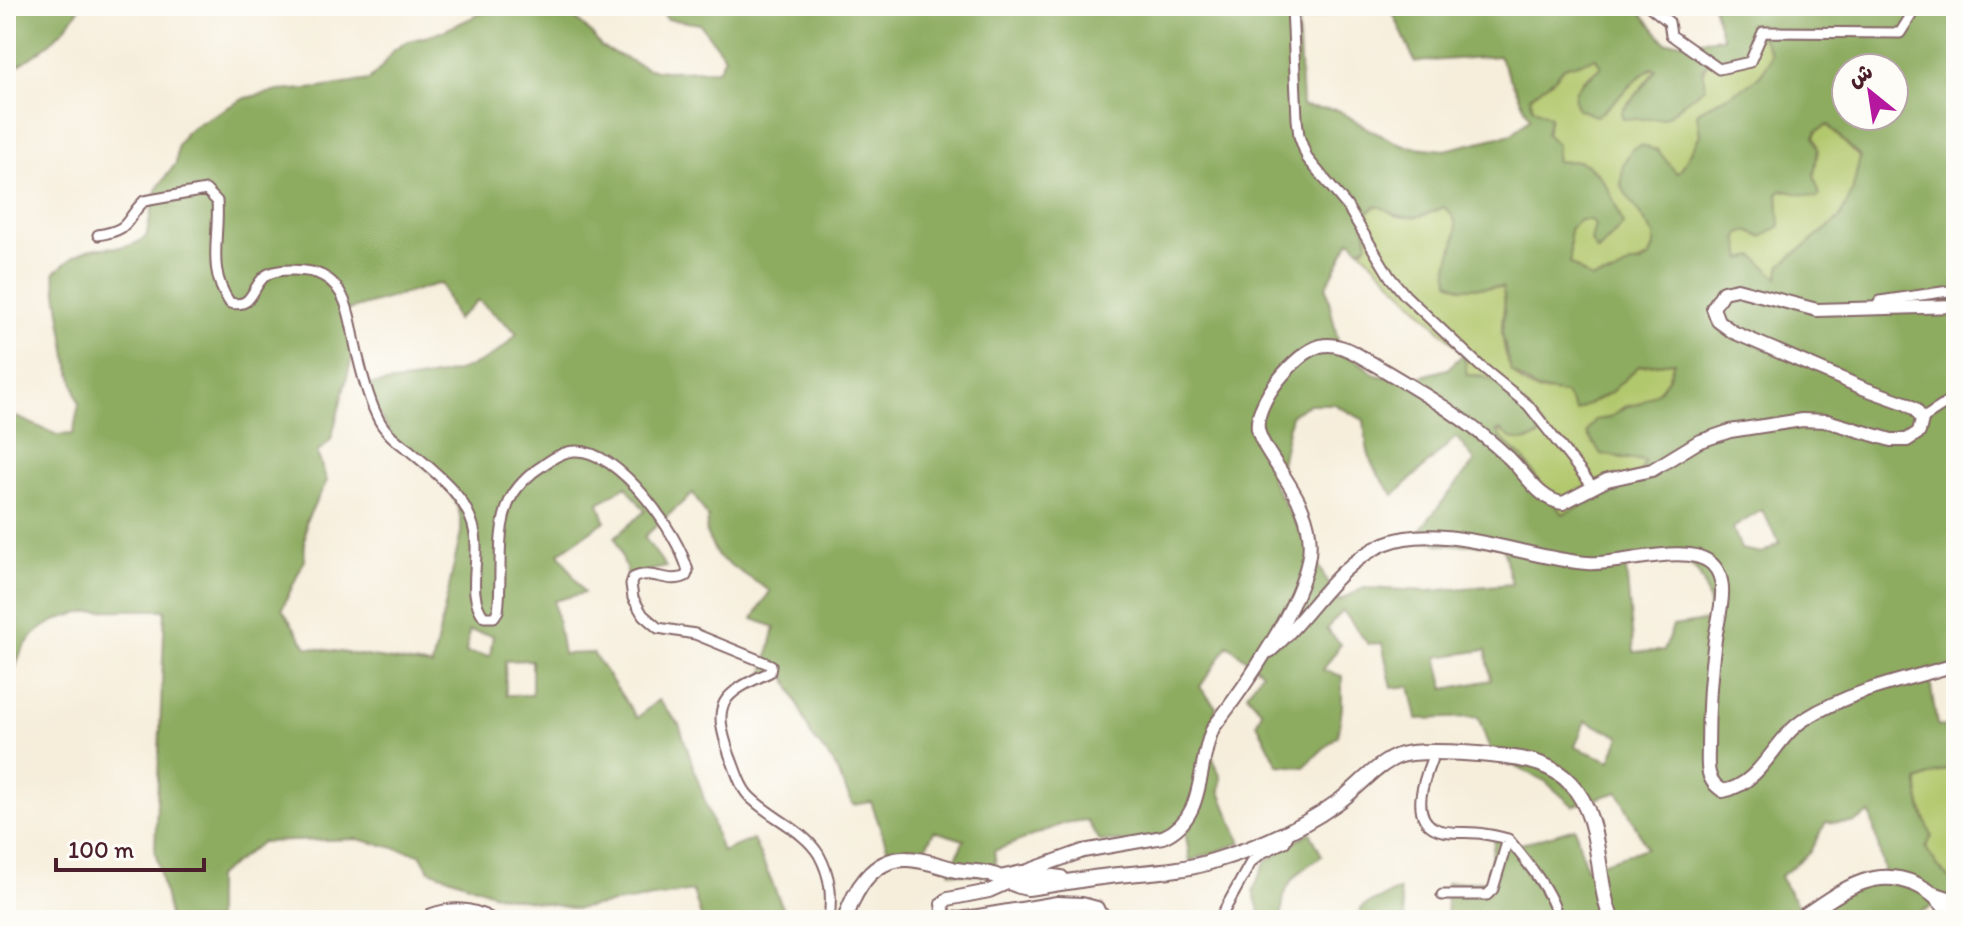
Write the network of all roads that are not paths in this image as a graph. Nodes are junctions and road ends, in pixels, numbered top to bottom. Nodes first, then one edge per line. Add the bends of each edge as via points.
1 (1292, 6) edge
2 (1649, 6) edge
3 (1917, 6) edge
4 (98, 235) dead end
5 (1956, 290) edge
6 (1956, 306) edge
7 (1876, 308) junction
8 (1956, 397) edge
9 (1922, 419) junction
10 (1593, 487) junction
11 (1262, 657) junction
12 (1956, 665) edge
13 (1434, 753) junction
14 (1291, 830) junction
15 (1508, 839) junction
16 (1022, 873) junction
17 (1003, 880) junction
18 (1070, 880) junction
19 (1928, 890) junction
20 (1442, 895) dead end
21 (1956, 899) edge
22 (430, 914) dead end
23 (1101, 916) edge
24 (494, 920) edge
25 (829, 920) edge
26 (845, 920) edge
27 (1118, 920) edge
28 (1219, 920) edge
29 (1558, 920) edge
30 (1612, 920) edge
31 (1798, 920) edge
32 (1953, 920) edge

1 - 10 street via 1297,119 1307,158 1333,187 1405,295 1528,405
2 - 3 street via 1669,22 1671,35 1719,69 1750,62 1763,32 1900,33
4 - 25 street via 122,229 144,201 206,190 217,201 216,266 230,303 249,301 271,273 311,271 325,276 349,313 380,421 450,487 470,518 476,535 476,595 484,617 498,611 504,518 513,493 527,478 550,460 575,451 598,456 631,483 657,514 688,571 676,580 645,573 633,578 631,593 643,615 658,628 695,634 771,665 770,672 726,699 720,727 749,796 820,857 832,892
5 - 7 street via 1880,301
6 - 7 street
7 - 9 street via 1817,310 1737,289 1723,292 1713,308 1718,321 1733,332 1905,403
8 - 9 street
9 - 10 street via 1919,432 1907,440 1827,421 1730,431 1698,442 1652,470
10 - 11 street via 1563,503 1549,500 1448,407 1344,348 1321,346 1307,352 1264,399 1258,416 1260,436 1306,515 1310,543 1305,571
11 - 12 street via 1346,569 1402,538 1441,538 1587,563 1694,555 1711,563 1721,578 1708,738 1709,772 1723,791 1755,773 1801,722 1827,707 1867,689
11 - 16 street via 1213,728 1194,806 1182,826 1163,837 1083,851
13 - 14 main road via 1389,761 1341,800
13 - 15 street via 1423,787 1426,821 1435,829
13 - 30 main road via 1537,763 1570,783 1589,815
14 - 18 main road via 1198,865
14 - 28 street via 1285,842 1251,862
15 - 20 street via 1493,889 1479,897
15 - 29 street via 1557,909
16 - 17 main road
16 - 18 main road
17 - 18 main road via 1028,888
17 - 23 street via 989,891 948,899 942,904 944,915 960,919 1068,902 1090,906
17 - 26 main road via 911,859 894,860 869,874
19 - 21 street
19 - 31 main road via 1907,880 1864,881
19 - 32 main road
22 - 24 street via 466,909
23 - 27 street

